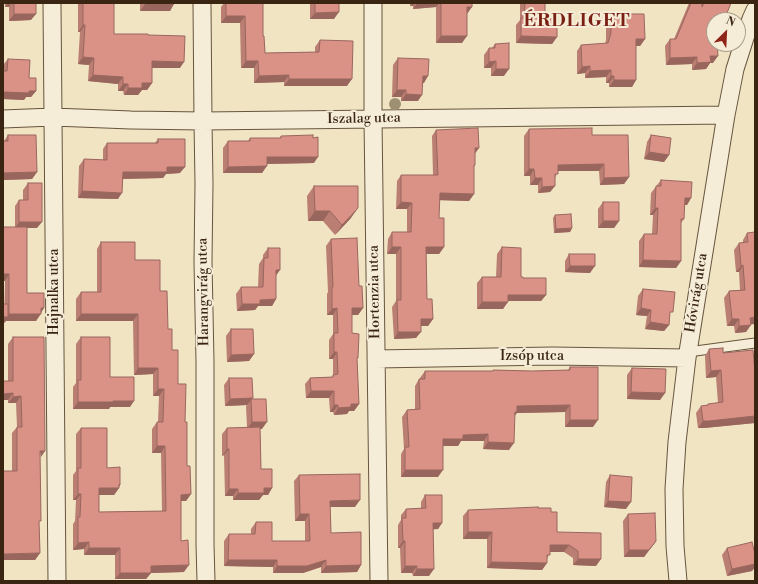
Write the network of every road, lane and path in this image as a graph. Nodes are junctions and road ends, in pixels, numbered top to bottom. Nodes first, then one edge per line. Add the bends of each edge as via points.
1 (52, 3) edge
2 (202, 3) edge
3 (373, 3) edge
4 (755, 10) edge
5 (726, 115) junction
6 (53, 117) junction
7 (3, 118) edge
8 (373, 119) junction
9 (203, 121) junction
10 (755, 343) edge
11 (688, 355) junction
12 (376, 359) junction
13 (57, 581) edge
14 (206, 581) edge
15 (379, 581) edge
16 (678, 581) edge

1 - 6 street, Hajnalka utca
2 - 9 street, Harangvirág utca
3 - 8 street, Hortenzia utca
4 - 5 street, Hóvirág utca via 735,69
5 - 8 street, Iszalag utca
5 - 11 street, Hóvirág utca
6 - 7 street, Iszalag utca
6 - 9 street, Iszalag utca
6 - 13 street, Hajnalka utca
8 - 9 street, Iszalag utca
8 - 12 street, Hortenzia utca
9 - 14 street, Harangvirág utca
10 - 11 lane
11 - 12 street, Izsóp utca
11 - 16 street, Hóvirág utca via 674,489
12 - 15 street, Hortenzia utca

